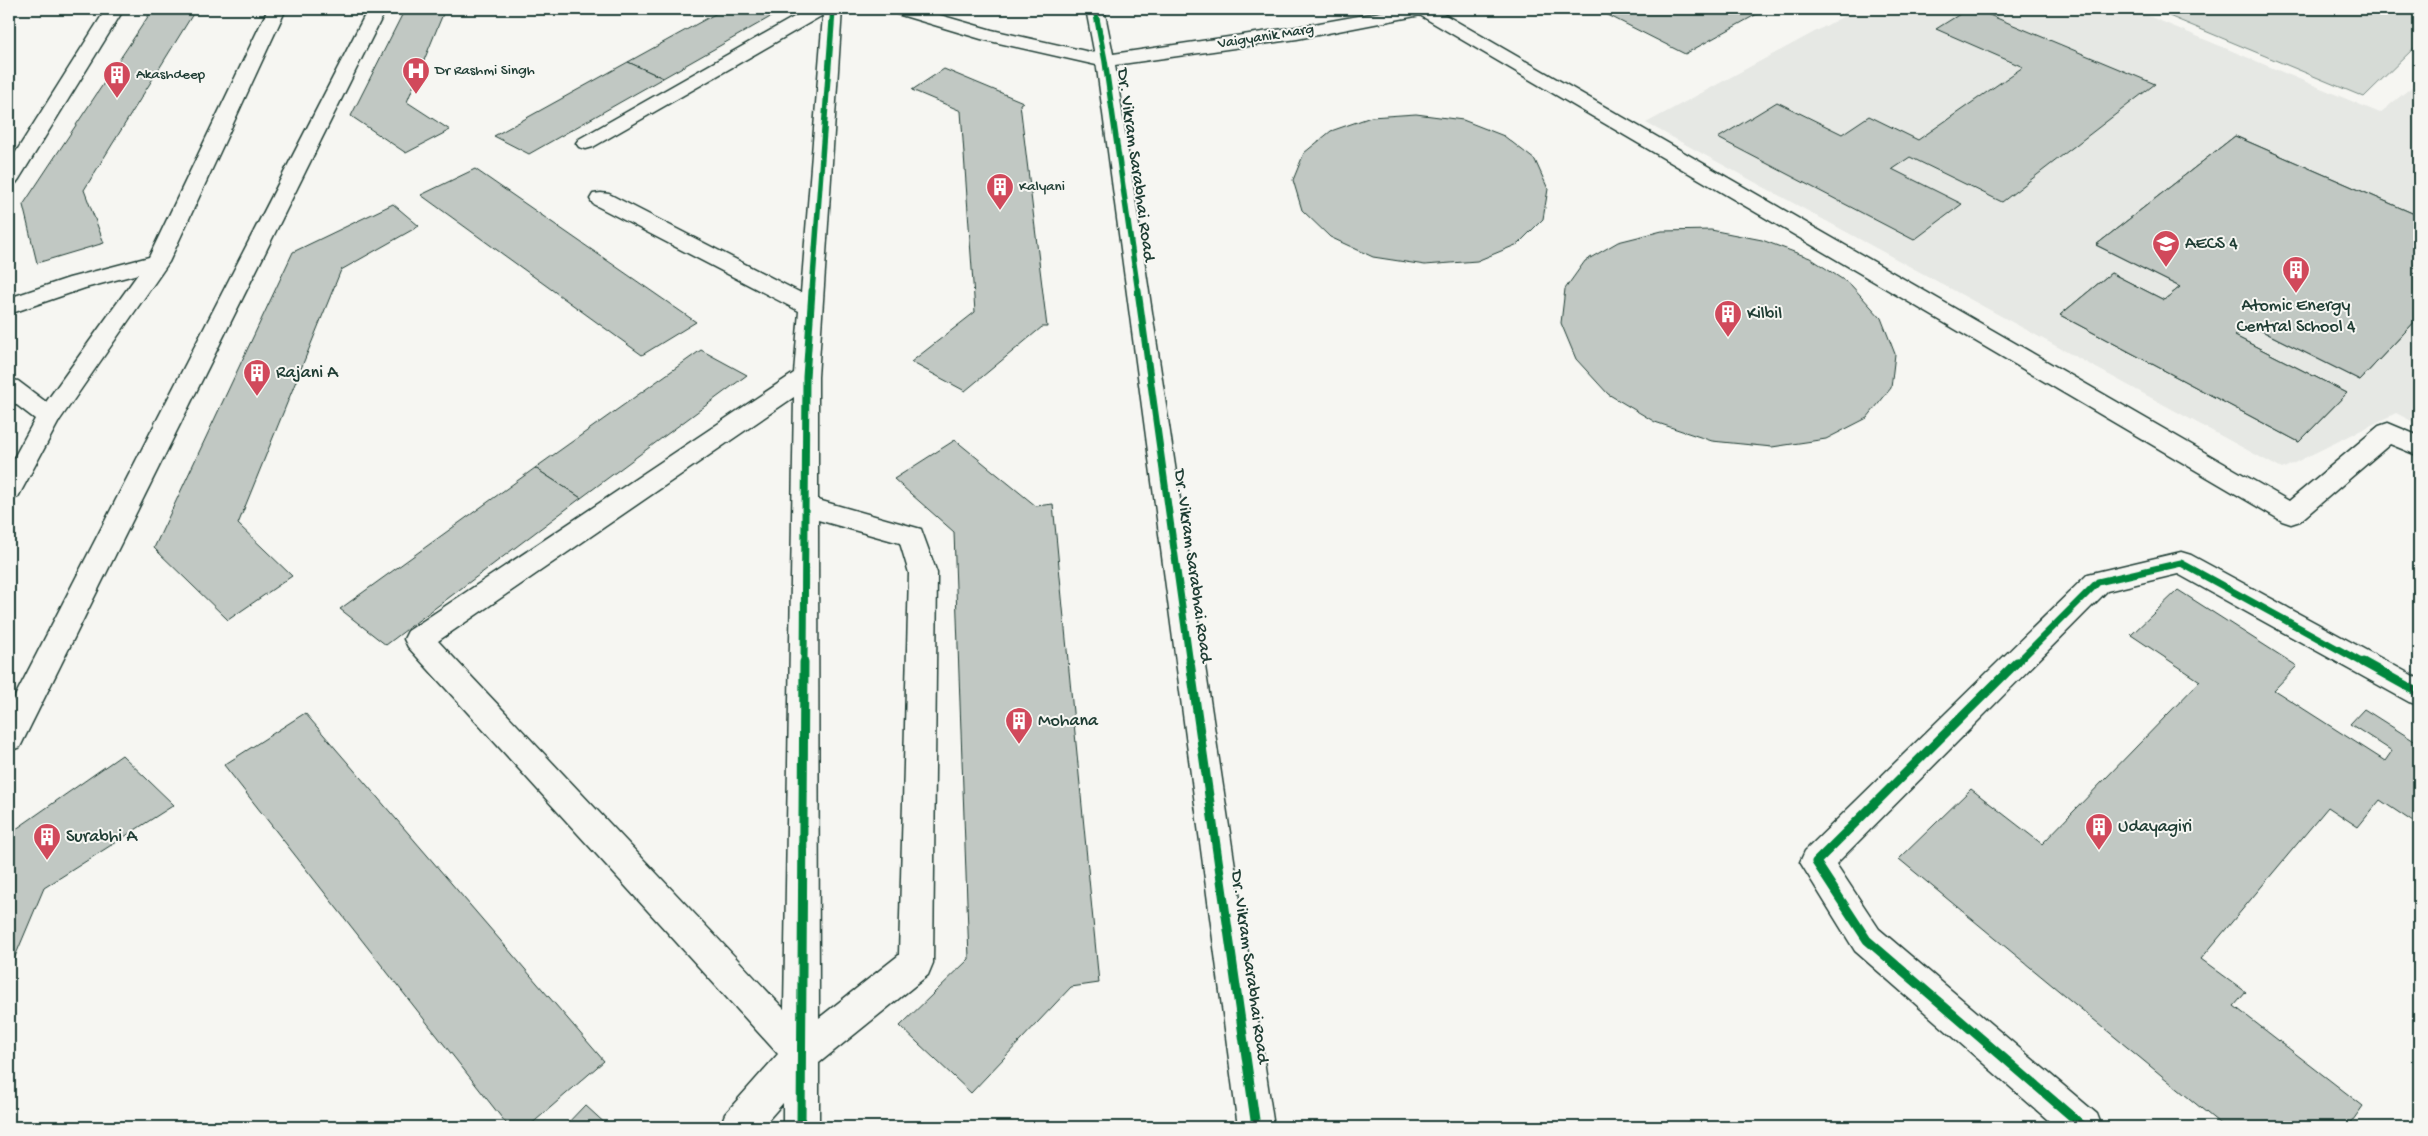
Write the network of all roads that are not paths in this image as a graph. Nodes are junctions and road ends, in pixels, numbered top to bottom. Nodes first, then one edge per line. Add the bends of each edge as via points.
1 (115, 9) edge
2 (277, 9) edge
3 (377, 9) edge
4 (821, 9) edge
5 (833, 9) edge
6 (900, 9) edge
7 (1095, 9) edge
8 (1425, 9) edge
9 (1106, 61) junction
10 (586, 144) dead end
11 (9, 179) edge
12 (601, 199) dead end
13 (158, 262) junction
14 (9, 306) edge
15 (811, 308) junction
16 (806, 378) junction
17 (9, 387) edge
18 (49, 417) junction
19 (2419, 447) edge
20 (9, 490) edge
21 (805, 506) junction
22 (2419, 692) edge
23 (9, 738) edge
24 (802, 1054) junction
25 (738, 1127) edge
26 (802, 1127) edge
27 (1256, 1127) edge
28 (2084, 1127) edge

1 - 11 street
2 - 13 street
3 - 23 street
4 - 10 street
5 - 15 street
6 - 9 street via 988,35
7 - 9 street, Dr. Vikram Sarabhai Road
8 - 9 street, Vaigyanik Marg via 1297,33
8 - 19 street via 2291,514 2388,432
9 - 27 street, Dr. Vikram Sarabhai Road
12 - 15 street
13 - 14 street via 77,283
13 - 18 street
15 - 16 street
16 - 21 street
16 - 24 street via 418,639
17 - 18 street
18 - 20 street
21 - 24 street
21 - 24 street via 911,536 922,573 916,963
22 - 28 street via 2181,563 2098,582 1816,862 1867,940
24 - 25 street
24 - 26 street

